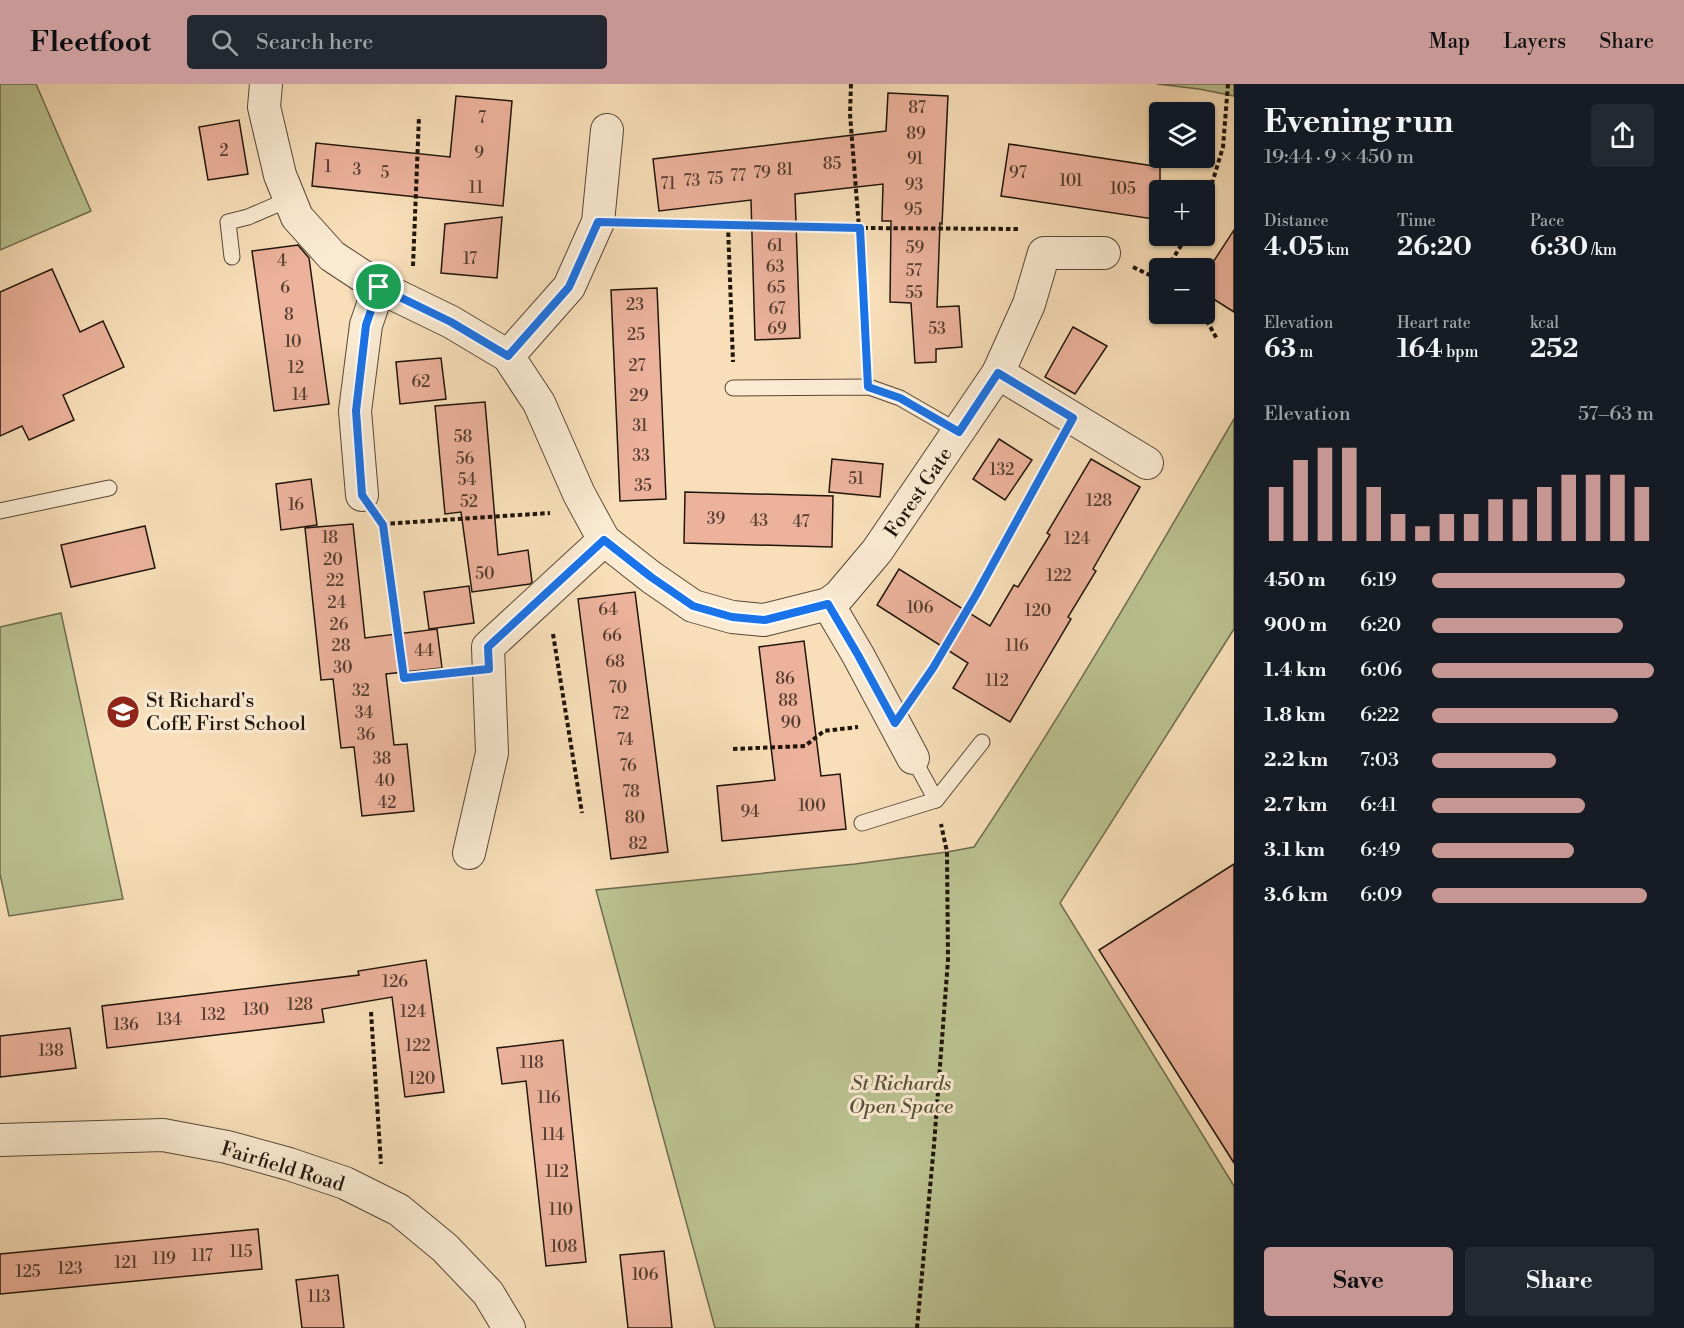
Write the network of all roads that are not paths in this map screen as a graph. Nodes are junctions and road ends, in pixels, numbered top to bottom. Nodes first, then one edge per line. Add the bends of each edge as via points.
1 (266, 84) edge
2 (607, 130) dead end
3 (290, 199) junction
4 (1104, 253) road end
5 (232, 257) dead end
6 (379, 287) junction
7 (508, 356) junction
8 (998, 373) junction
9 (733, 388) road end
10 (959, 432) junction
11 (1147, 463) dead end
12 (109, 488) dead end
13 (362, 495) road end
14 (0, 511) edge
15 (604, 540) junction
16 (828, 604) junction
17 (982, 742) dead end
18 (914, 758) joint
19 (936, 800) junction
20 (862, 823) dead end
21 (469, 853) dead end
22 (0, 1140) edge
23 (509, 1328) edge

1 - 3 street, Forest Gate via 264,107 280,175
2 - 7 street via 598,222 569,287
3 - 5 lane via 228,222
3 - 6 street, Forest Gate via 297,217 332,256
4 - 8 street, Forest Gate via 1044,253 1029,304
6 - 7 street, Forest Gate via 451,322
6 - 13 street via 366,325 356,411
7 - 15 street, Forest Gate via 539,403
8 - 10 street, Forest Gate
8 - 11 street
9 - 10 lane via 868,387 900,398
10 - 16 street, Forest Gate via 877,551
12 - 14 lane
15 - 16 street, Forest Gate via 693,606 732,617 765,620
15 - 21 street via 488,647 492,753
16 - 18 street
17 - 19 lane
18 - 19 lane
19 - 20 lane
22 - 23 street, Fairfield Road via 163,1135 227,1147 345,1183 399,1210 445,1248 488,1293

